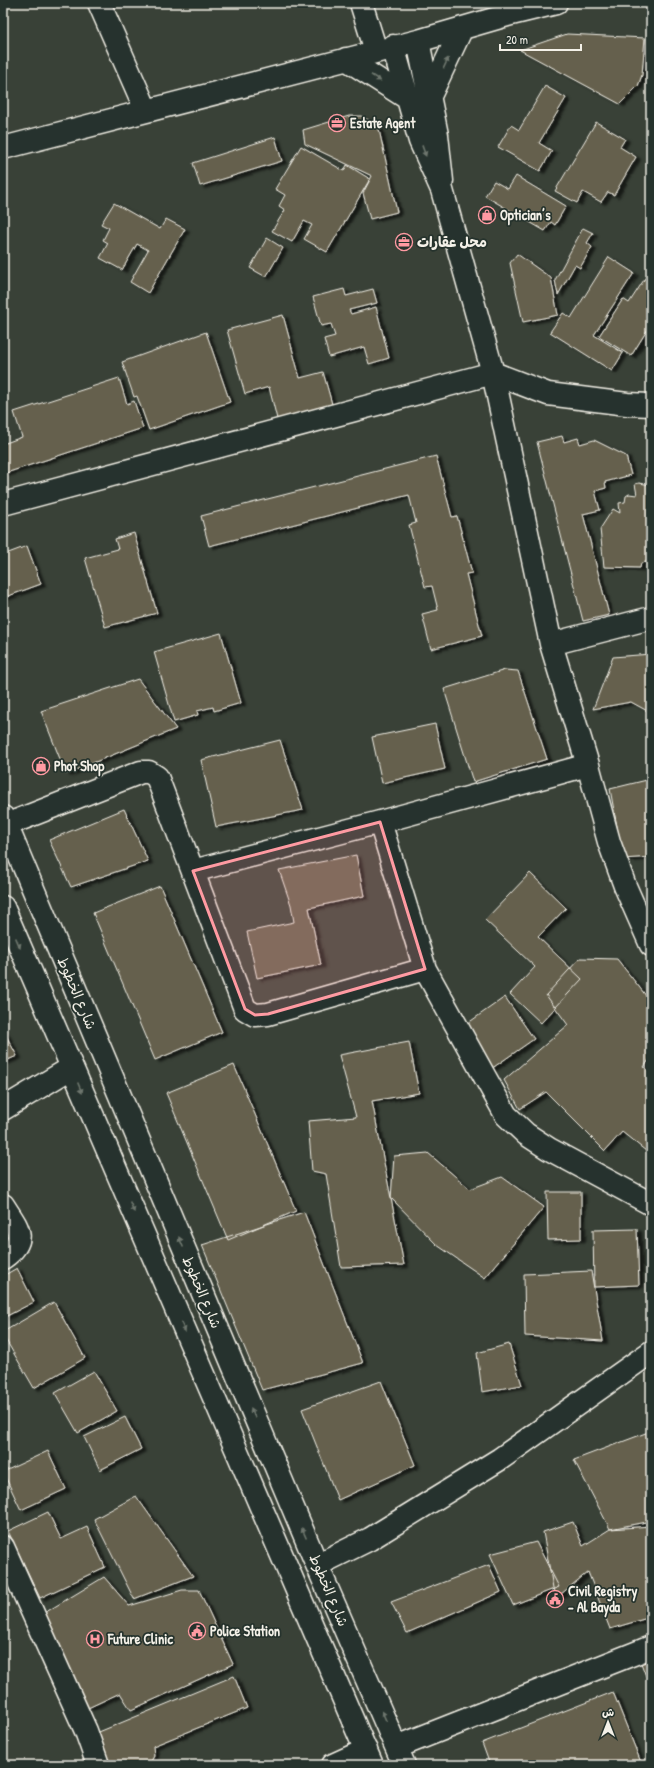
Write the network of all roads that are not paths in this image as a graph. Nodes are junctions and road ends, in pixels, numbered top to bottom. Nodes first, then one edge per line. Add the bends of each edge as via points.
1 (99, 3) edge
2 (361, 3) edge
3 (556, 3) edge
4 (509, 8) edge
5 (462, 28) junction
6 (418, 41) junction
7 (385, 48) junction
8 (346, 59) junction
9 (407, 98) junction
10 (430, 98) junction
11 (146, 110) junction
12 (3, 148) edge
13 (442, 190) junction
14 (494, 373) junction
15 (651, 405) edge
16 (3, 504) edge
17 (651, 618) edge
18 (551, 644) junction
19 (588, 765) junction
20 (5, 821) edge
21 (380, 822) junction
22 (193, 871) junction
23 (3, 907) edge
24 (651, 945) edge
25 (425, 969) junction
26 (71, 1068) junction
27 (3, 1109) edge
28 (651, 1204) edge
29 (3, 1205) edge
30 (3, 1258) edge
31 (651, 1352) edge
32 (3, 1547) edge
33 (317, 1564) junction
34 (651, 1646) edge
35 (401, 1756) edge
36 (369, 1757) edge
37 (98, 1765) edge
38 (333, 1765) edge

1 - 11 street
2 - 7 street
3 - 4 street
4 - 5 street
5 - 6 street
10 -> 5 street
6 - 7 street
6 - 10 street
7 - 8 street
7 - 9 street
8 -> 9 street
8 - 11 street
9 -> 13 street via 426,157
10 - 13 street via 440,154
11 - 12 street
13 - 14 street
14 - 15 street via 548,394
14 - 16 street
14 - 18 street
17 - 18 street
18 - 19 street
19 - 21 street
19 - 24 street via 624,886
20 - 22 street via 141,772 150,772 157,777
33 -> 20 street, شارع الخطوط
21 - 22 street
21 - 25 street
22 - 25 street via 245,1009 255,1015 268,1014
23 -> 26 street, شارع الخطوط
25 - 28 street via 506,1115 526,1134 549,1149
26 - 27 street
26 -> 36 street, شارع الخطوط
29 - 30 street via 19,1231 19,1242 13,1251
31 - 33 street via 500,1459 370,1539
32 - 37 street via 86,1731
35 -> 33 street, شارع الخطوط
34 - 35 street
36 - 38 street

